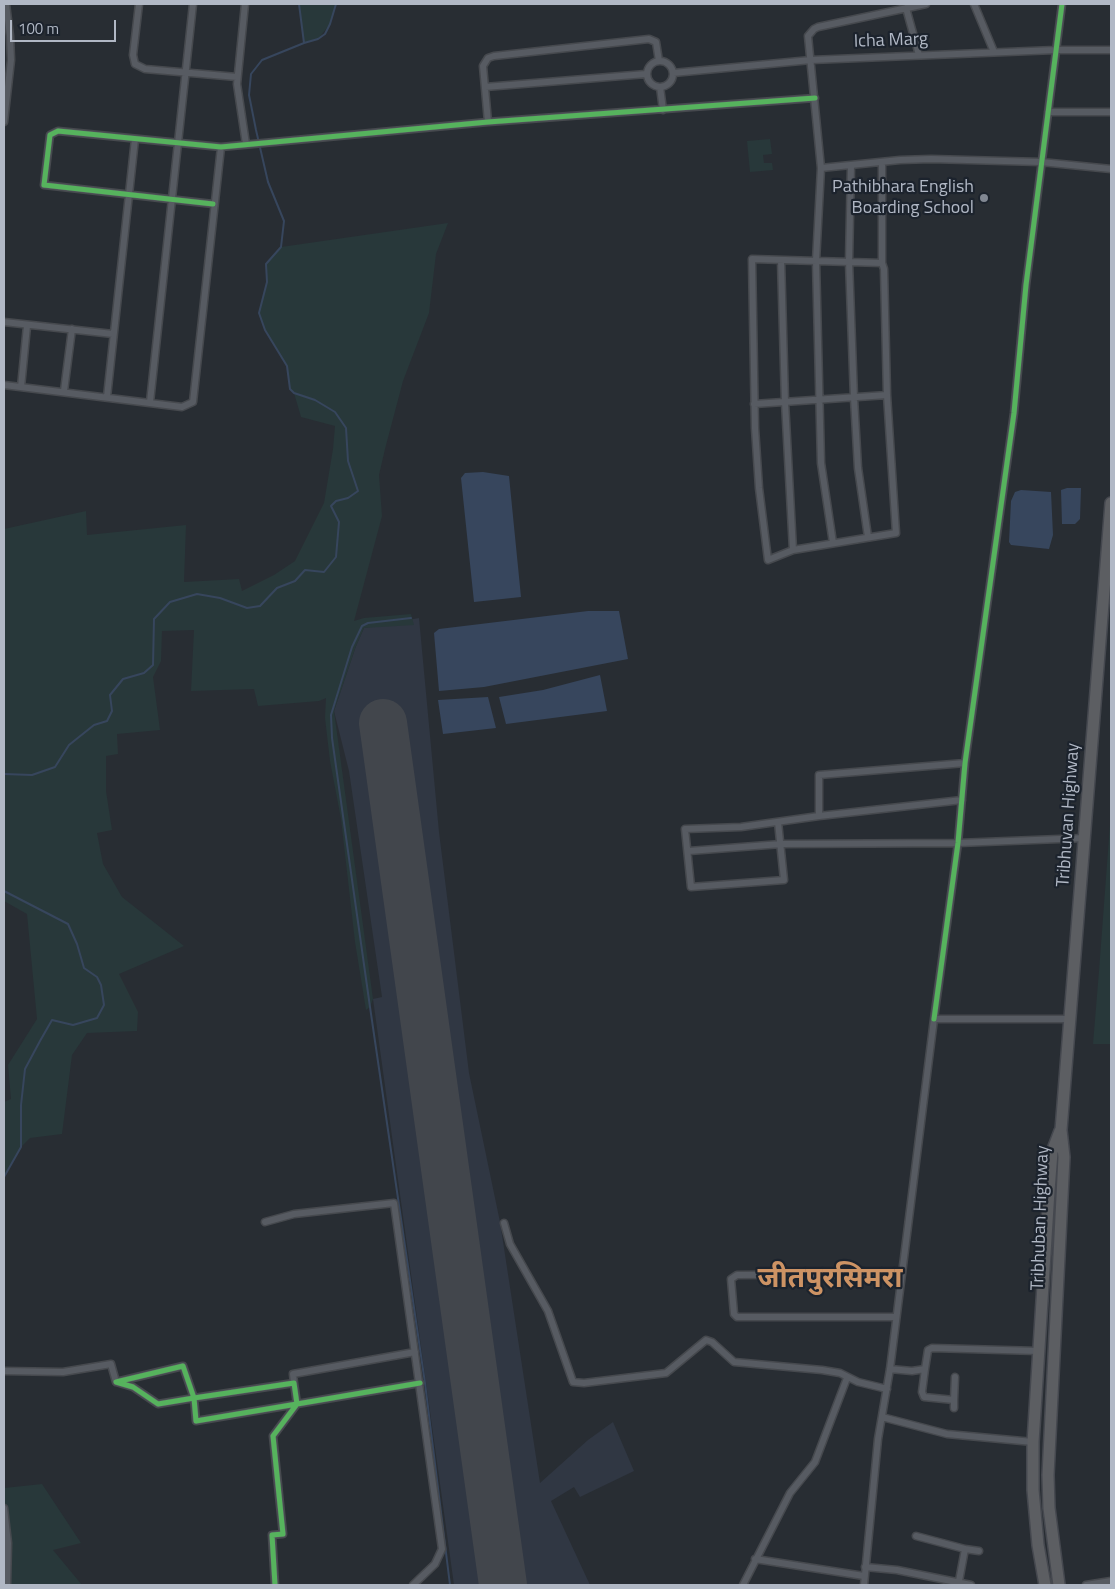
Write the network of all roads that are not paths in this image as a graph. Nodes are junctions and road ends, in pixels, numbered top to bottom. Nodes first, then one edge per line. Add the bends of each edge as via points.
1 (6, 4) edge
2 (139, 4) edge
3 (193, 4) edge
4 (245, 4) edge
5 (926, 4) edge
6 (974, 4) edge
7 (1062, 4) edge
8 (906, 8) junction
9 (1055, 50) junction
10 (1111, 50) edge
11 (994, 52) junction
12 (919, 55) junction
13 (811, 60) junction
14 (659, 61) junction
15 (185, 71) junction
16 (673, 73) junction
17 (646, 74) junction
18 (237, 77) junction
19 (485, 87) junction
20 (660, 88) junction
21 (816, 98) junction
22 (663, 110) junction
23 (1048, 112) junction
24 (1111, 112) edge
25 (4, 122) edge
26 (488, 122) junction
27 (135, 139) junction
28 (178, 143) junction
29 (246, 144) junction
30 (220, 147) junction
31 (882, 162) junction
32 (1041, 162) junction
33 (851, 166) junction
34 (821, 168) junction
35 (1111, 169) edge
36 (130, 196) junction
37 (171, 201) junction
38 (213, 204) junction
39 (781, 260) junction
40 (816, 261) junction
41 (849, 262) junction
42 (882, 263) junction
43 (4, 322) edge
44 (27, 326) junction
45 (72, 329) junction
46 (113, 334) junction
47 (4, 386) edge
48 (21, 387) junction
49 (64, 392) junction
50 (887, 396) junction
51 (107, 397) junction
52 (854, 398) junction
53 (820, 400) junction
54 (150, 402) junction
55 (785, 402) junction
56 (754, 404) junction
57 (1111, 503) edge
58 (868, 537) junction
59 (833, 543) junction
60 (793, 550) junction
61 (965, 763) junction
62 (962, 800) junction
63 (819, 816) junction
64 (778, 822) junction
65 (1085, 838) junction
66 (958, 843) junction
67 (781, 844) junction
68 (689, 851) junction
69 (1070, 1018) junction
70 (934, 1019) junction
71 (1061, 1130) junction
72 (265, 1222) dead end
73 (504, 1223) dead end
74 (902, 1274) junction
75 (896, 1317) junction
76 (1038, 1351) junction
77 (415, 1352) junction
78 (890, 1368) junction
79 (924, 1370) junction
80 (4, 1371) edge
81 (847, 1378) junction
82 (955, 1378) dead end
83 (116, 1382) junction
84 (294, 1382) junction
85 (420, 1383) junction
86 (887, 1389) junction
87 (194, 1398) junction
88 (954, 1400) junction
89 (297, 1404) junction
90 (954, 1408) dead end
91 (882, 1417) junction
92 (1034, 1442) junction
93 (4, 1508) edge
94 (916, 1536) dead end
95 (965, 1549) junction
96 (980, 1551) dead end
97 (755, 1559) junction
98 (865, 1567) junction
99 (864, 1576) junction
100 (959, 1581) junction
101 (1111, 1581) edge
102 (7, 1585) edge
103 (276, 1585) edge
104 (413, 1585) edge
105 (743, 1585) edge
106 (864, 1585) edge
107 (971, 1585) edge
108 (1045, 1585) edge
109 (1059, 1585) edge
110 (1086, 1585) edge

1 - 25 street via 11,60
2 - 15 street via 134,64 145,69
3 - 15 street
4 - 18 street
5 - 8 street
6 - 11 street
7 - 9 street
8 - 12 street
8 - 13 street via 814,29 808,40
9 - 10 street, Icha Marg
9 - 11 street, Icha Marg
9 - 23 street
11 - 12 street, Icha Marg
12 - 13 street, Icha Marg
13 - 16 street, Icha Marg
13 - 21 street
14 - 16 street via 668,64
14 - 17 street via 650,65
14 - 19 street via 656,42 648,39 494,56 485,62
15 - 18 street
15 - 28 street
16 - 20 street via 668,84
17 - 19 street
17 - 20 street via 649,82
18 - 29 street
19 - 26 street
20 - 22 street
21 - 22 street
21 - 34 street
22 - 26 street
23 - 24 street
23 - 32 street
26 - 29 street
27 - 28 street
27 - 36 street
27 - 36 street via 54,132 50,135 44,185
28 - 30 street
28 - 37 street
29 - 30 street
30 - 38 street
31 - 32 street via 931,159
31 - 33 street
31 - 42 street
32 - 35 street
32 - 61 street via 1014,413
33 - 34 street
33 - 41 street
34 - 40 street
36 - 37 street
36 - 46 street
37 - 38 street
37 - 54 street
38 - 54 street via 195,396 189,405 182,407
39 - 40 street
39 - 55 street
39 - 56 street via 752,259
40 - 41 street
40 - 53 street
41 - 42 street
41 - 52 street
42 - 50 street
43 - 44 street
44 - 45 street
44 - 48 street
45 - 46 street
45 - 49 street
46 - 51 street
47 - 48 street
48 - 49 street
49 - 51 street
50 - 52 street
50 - 58 street via 896,533
51 - 54 street
52 - 53 street
52 - 58 street via 858,468
53 - 55 street
53 - 59 street via 821,463
55 - 56 street
55 - 60 street
56 - 60 street via 766,556 768,560
57 - 65 highway, Tribhuvan Highway
58 - 59 street
59 - 60 street
61 - 62 street
61 - 63 street via 819,776
62 - 63 street
62 - 66 street
63 - 64 street
64 - 67 street
64 - 68 street via 685,830
65 - 66 street
65 - 69 highway, Tribhuvan Highway
66 - 67 street
66 - 70 street
67 - 68 street
67 - 68 street via 784,880 691,887
69 - 70 street
69 - 71 highway, Tribhuvan Highway
70 - 74 street
71 - 76 highway, Tribhuban Highway via 1052,1152
71 - 109 highway, Tribhuban Highway via 1064,1157 1048,1475
72 - 77 street via 294,1214 394,1203
73 - 81 street via 510,1244 548,1311 572,1382 666,1373 706,1340 734,1362 822,1370 840,1373
74 - 75 street
74 - 75 street via 737,1276 731,1279 736,1317
75 - 78 street
76 - 79 street via 932,1348 928,1350
76 - 92 highway, Tribhuban Highway
77 - 84 street via 293,1374
77 - 85 street
78 - 79 street
78 - 86 street
79 - 88 street via 924,1397
80 - 83 street via 63,1372 110,1364
81 - 86 street
81 - 97 street via 814,1462 790,1493
82 - 88 street
83 - 87 street via 133,1387 158,1404
83 - 87 street via 183,1366
84 - 87 street
84 - 89 street
85 - 89 street
85 - 104 street via 442,1549 435,1564
86 - 91 street
87 - 89 street via 196,1422
88 - 90 street
89 - 103 street via 272,1436 283,1534 272,1535
91 - 92 street via 947,1434
91 - 98 street
92 - 108 highway, Tribhuban Highway via 1033,1490
93 - 102 street via 8,1543
94 - 95 street
95 - 96 street
95 - 100 street
97 - 99 street
97 - 105 street
98 - 99 street
98 - 100 street
99 - 106 street
100 - 107 street
101 - 110 street

